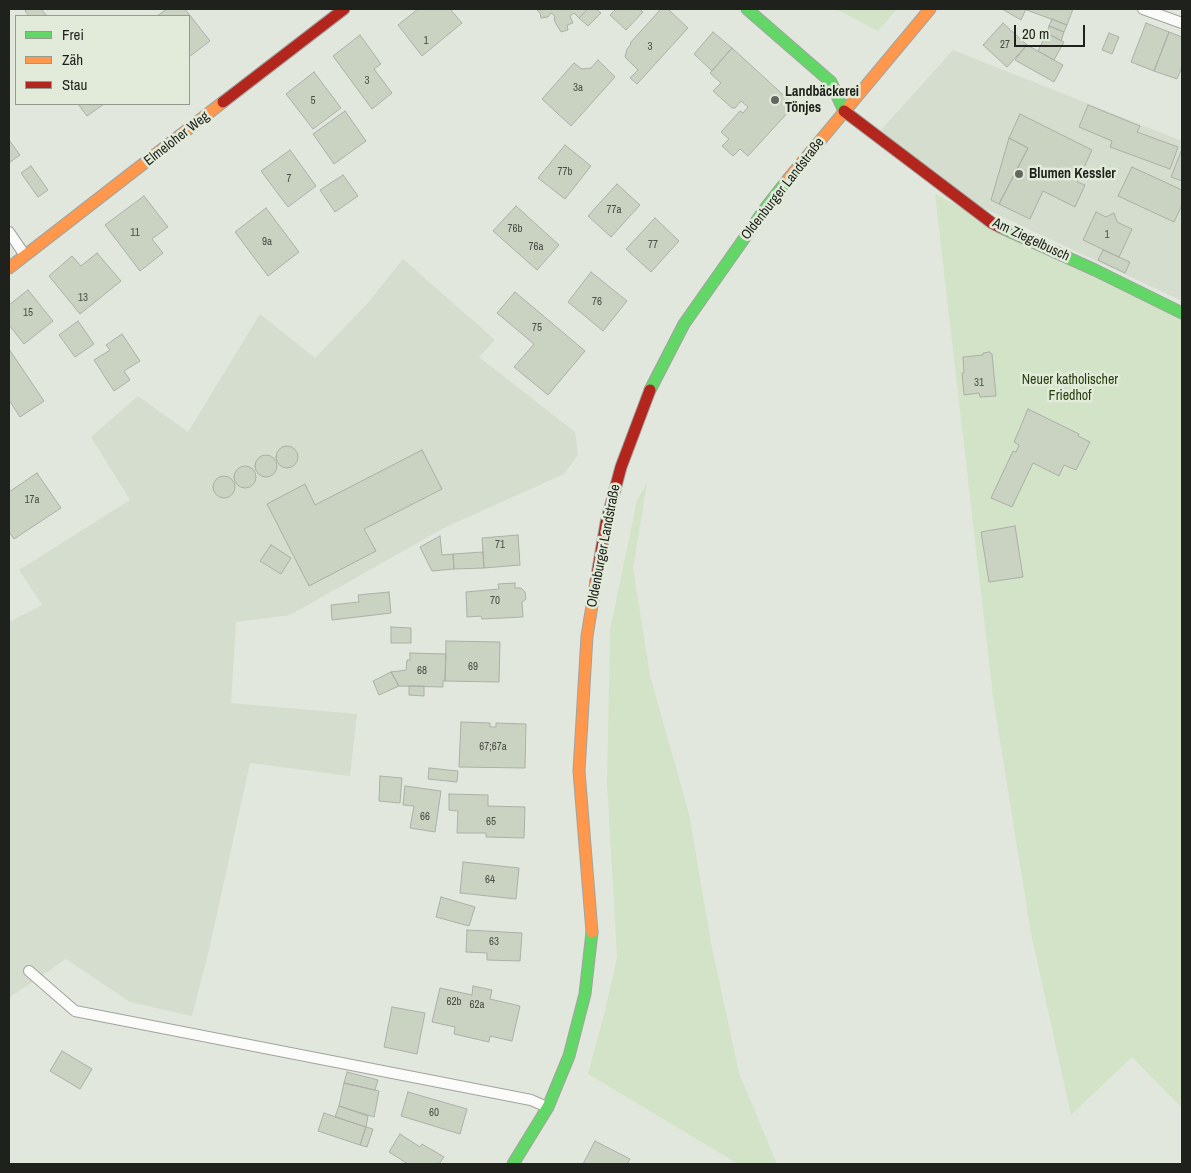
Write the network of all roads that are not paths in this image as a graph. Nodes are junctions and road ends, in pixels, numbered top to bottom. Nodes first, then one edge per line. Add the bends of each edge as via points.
1 (344, 9) edge
2 (747, 9) edge
3 (930, 9) edge
4 (1143, 9) edge
5 (1182, 23) edge
6 (844, 111) junction
7 (9, 232) edge
8 (25, 256) junction
9 (9, 268) edge
10 (1182, 313) edge
11 (29, 971) dead end
12 (548, 1107) junction
13 (513, 1164) edge

1 - 8 main road, Elmeloher Weg
2 - 6 main road via 830,82
3 - 6 main road, Oldenburger Landstraße
4 - 5 lane
6 - 10 main road, Am Ziegelbusch via 992,223
6 - 12 main road, Oldenburger Landstraße via 767,206 684,324 654,380 621,467 606,523 587,636 579,771 592,935 585,994 569,1056
7 - 8 lane
8 - 9 main road, Elmeloher Weg
11 - 12 lane via 75,1011 531,1100
12 - 13 main road, Oldenburger Landstraße

